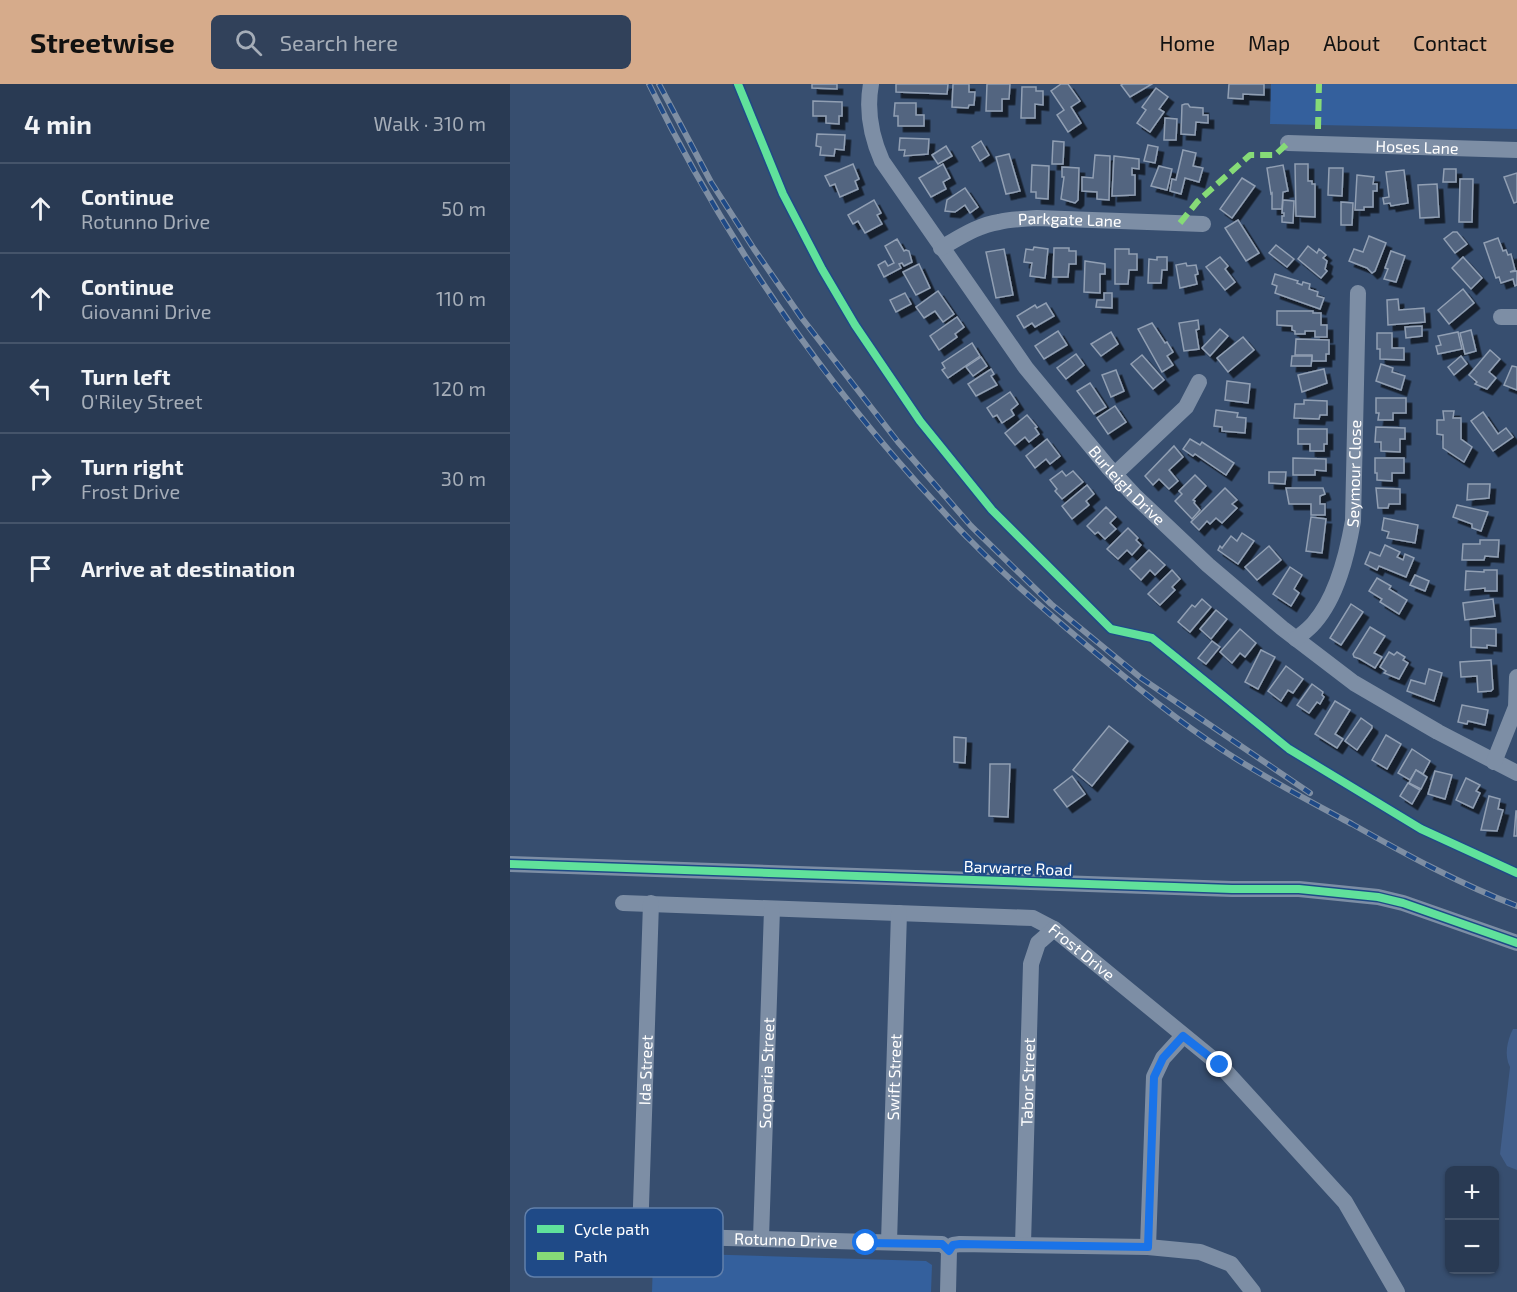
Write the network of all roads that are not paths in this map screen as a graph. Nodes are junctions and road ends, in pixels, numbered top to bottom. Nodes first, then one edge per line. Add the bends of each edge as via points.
1 (871, 84) edge
2 (1288, 143) dead end
3 (1517, 150) edge
4 (1203, 224) dead end
5 (941, 248) junction
6 (1358, 293) dead end
7 (1199, 382) dead end
8 (1115, 474) junction
9 (1296, 639) junction
10 (1517, 677) edge
11 (1494, 762) junction
12 (1517, 773) edge
13 (510, 864) edge
14 (623, 903) dead end
15 (651, 903) junction
16 (772, 909) junction
17 (899, 913) junction
18 (1054, 929) junction
19 (1517, 943) edge
20 (1183, 1036) junction
21 (641, 1208) edge
22 (723, 1237) edge
23 (761, 1238) junction
24 (889, 1242) junction
25 (1023, 1244) junction
26 (1148, 1247) junction
27 (949, 1251) junction
28 (948, 1292) edge
29 (1253, 1292) edge
30 (1397, 1292) edge

1 - 5 street, Burleigh Drive via 868,109 875,145 896,184
2 - 3 street, Hoses Lane via 1318,136
4 - 5 street, Parkgate Lane via 1014,220 976,230
5 - 8 street, Burleigh Drive via 1026,368
6 - 9 street, Seymour Close via 1353,521 1348,550 1322,611
7 - 8 street via 1186,407
8 - 9 street, Burleigh Drive via 1208,566
9 - 11 street, Burleigh Drive via 1354,683
10 - 11 street via 1516,706
11 - 12 street, Burleigh Drive
13 - 19 street, Barwarre Road via 1299,889 1403,903
14 - 15 street, Frost Drive
15 - 16 street, Frost Drive
15 - 21 street, Ida Street
16 - 17 street, Frost Drive
16 - 23 street, Scoparia Street
17 - 18 street, Frost Drive via 1033,918
17 - 24 street, Swift Street
18 - 20 street, Frost Drive
18 - 25 street, Tabor Street via 1038,943 1031,964
20 - 26 street via 1163,1058 1154,1077
20 - 30 street, Frost Drive via 1220,1065 1345,1202
22 - 23 street, Rotunno Drive
23 - 24 street, Rotunno Drive
24 - 27 street, Rotunno Drive via 942,1244
25 - 26 street
25 - 27 street via 960,1244
26 - 29 street via 1200,1252 1231,1264
27 - 28 street

